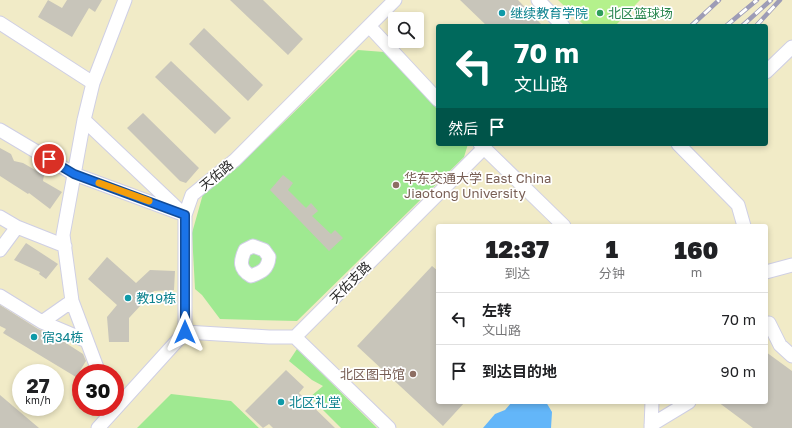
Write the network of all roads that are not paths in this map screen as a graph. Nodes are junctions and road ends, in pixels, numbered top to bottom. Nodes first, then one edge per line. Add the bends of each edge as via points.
1 (125, 0) edge
2 (395, 0) edge
3 (538, 0) edge
4 (0, 23) edge
5 (561, 24) edge
6 (369, 26) junction
7 (792, 47) edge
8 (768, 70) edge
9 (93, 83) junction
10 (436, 98) edge
11 (84, 120) junction
12 (0, 130) edge
13 (482, 146) edge
14 (680, 146) edge
15 (74, 174) junction
16 (185, 215) junction
17 (0, 216) edge
18 (562, 224) edge
19 (743, 224) edge
20 (17, 227) junction
21 (65, 246) junction
22 (0, 250) edge
23 (792, 265) edge
24 (768, 271) edge
25 (0, 296) edge
26 (72, 301) junction
27 (42, 322) junction
28 (768, 323) edge
29 (185, 332) junction
30 (295, 337) junction
31 (87, 342) junction
32 (792, 356) edge
33 (96, 364) edge
34 (124, 397) edge
35 (652, 404) edge
36 (686, 404) edge
37 (107, 416) edge
38 (651, 426) edge
39 (98, 428) edge
40 (389, 428) edge

1 - 9 street
2 - 6 street, 天佑路
3 - 5 street
4 - 9 street
6 - 10 street
6 - 16 street, 天佑路 via 234,160 192,195
7 - 8 street
9 - 11 street
11 - 15 street
11 - 16 street
12 - 15 street
13 - 18 street
13 - 30 street, 天佑支路
14 - 19 street via 738,205
15 - 16 street
15 - 21 street via 63,235
16 - 29 street, 天佑路
17 - 20 street
20 - 21 street
20 - 22 street
21 - 26 street
23 - 24 street
25 - 27 street
26 - 27 street
26 - 31 street
27 - 31 street
28 - 32 street via 780,345
29 - 30 street
29 - 34 street
30 - 40 street
31 - 33 street
35 - 38 street
36 - 38 street
37 - 39 street

